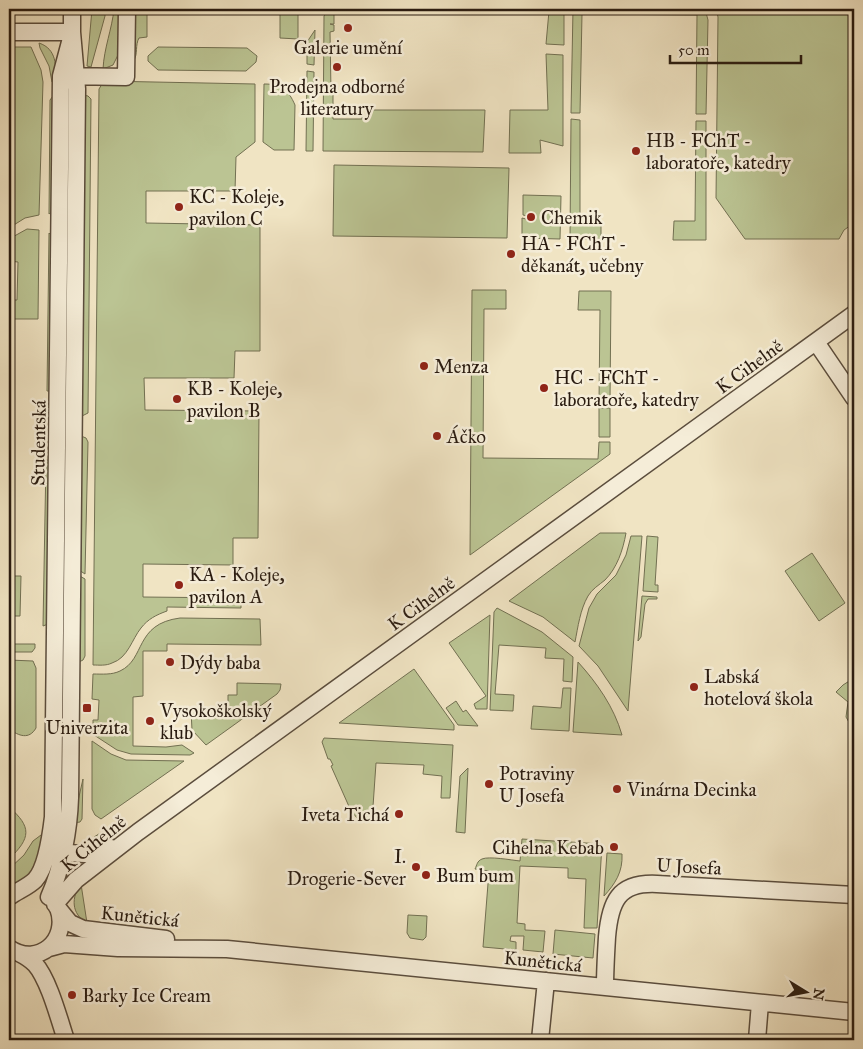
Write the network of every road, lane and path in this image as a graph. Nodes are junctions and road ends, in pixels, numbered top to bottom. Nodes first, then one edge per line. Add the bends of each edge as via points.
1 (72, 9) edge
2 (127, 9) edge
3 (9, 32) edge
4 (72, 32) junction
5 (69, 76) junction
6 (854, 314) edge
7 (816, 342) junction
8 (854, 398) edge
9 (138, 832) junction
10 (62, 852) junction
11 (46, 855) junction
12 (11, 895) edge
13 (854, 895) edge
14 (54, 903) junction
15 (46, 949) junction
16 (227, 949) junction
17 (14, 950) edge
18 (546, 981) junction
19 (605, 987) junction
20 (50, 993) junction
21 (760, 1003) junction
22 (854, 1012) edge
23 (66, 1040) edge
24 (540, 1040) edge
25 (757, 1040) edge

1 - 4 street, Studentská
2 - 5 street via 126,76
3 - 4 street
4 - 5 street, Studentská
5 - 10 street, Studentská via 70,798
5 - 11 street, Studentská via 54,798
6 - 7 street, K Cihelně
7 - 8 street
7 - 9 street, K Cihelně
9 - 10 street via 119,844 93,853
9 - 14 street, K Cihelně via 82,875
10 - 11 street
10 - 14 street, Studentská via 54,884
11 - 12 street, Studentská via 35,880
12 - 14 street via 38,891
13 - 19 street, U Josefa via 648,883 632,887 621,893 611,909
14 - 15 street via 61,926 57,938
14 - 16 street, Kunětická via 70,923 83,929
15 - 16 street, Kunětická via 64,944
15 - 17 street, Kunětická via 34,954
15 - 20 street
16 - 18 street, Kunětická
17 - 20 street via 36,966
18 - 19 street, Kunětická
18 - 24 street
19 - 21 street, Kunětická
20 - 23 street
21 - 22 street, Kunětická
21 - 25 street

